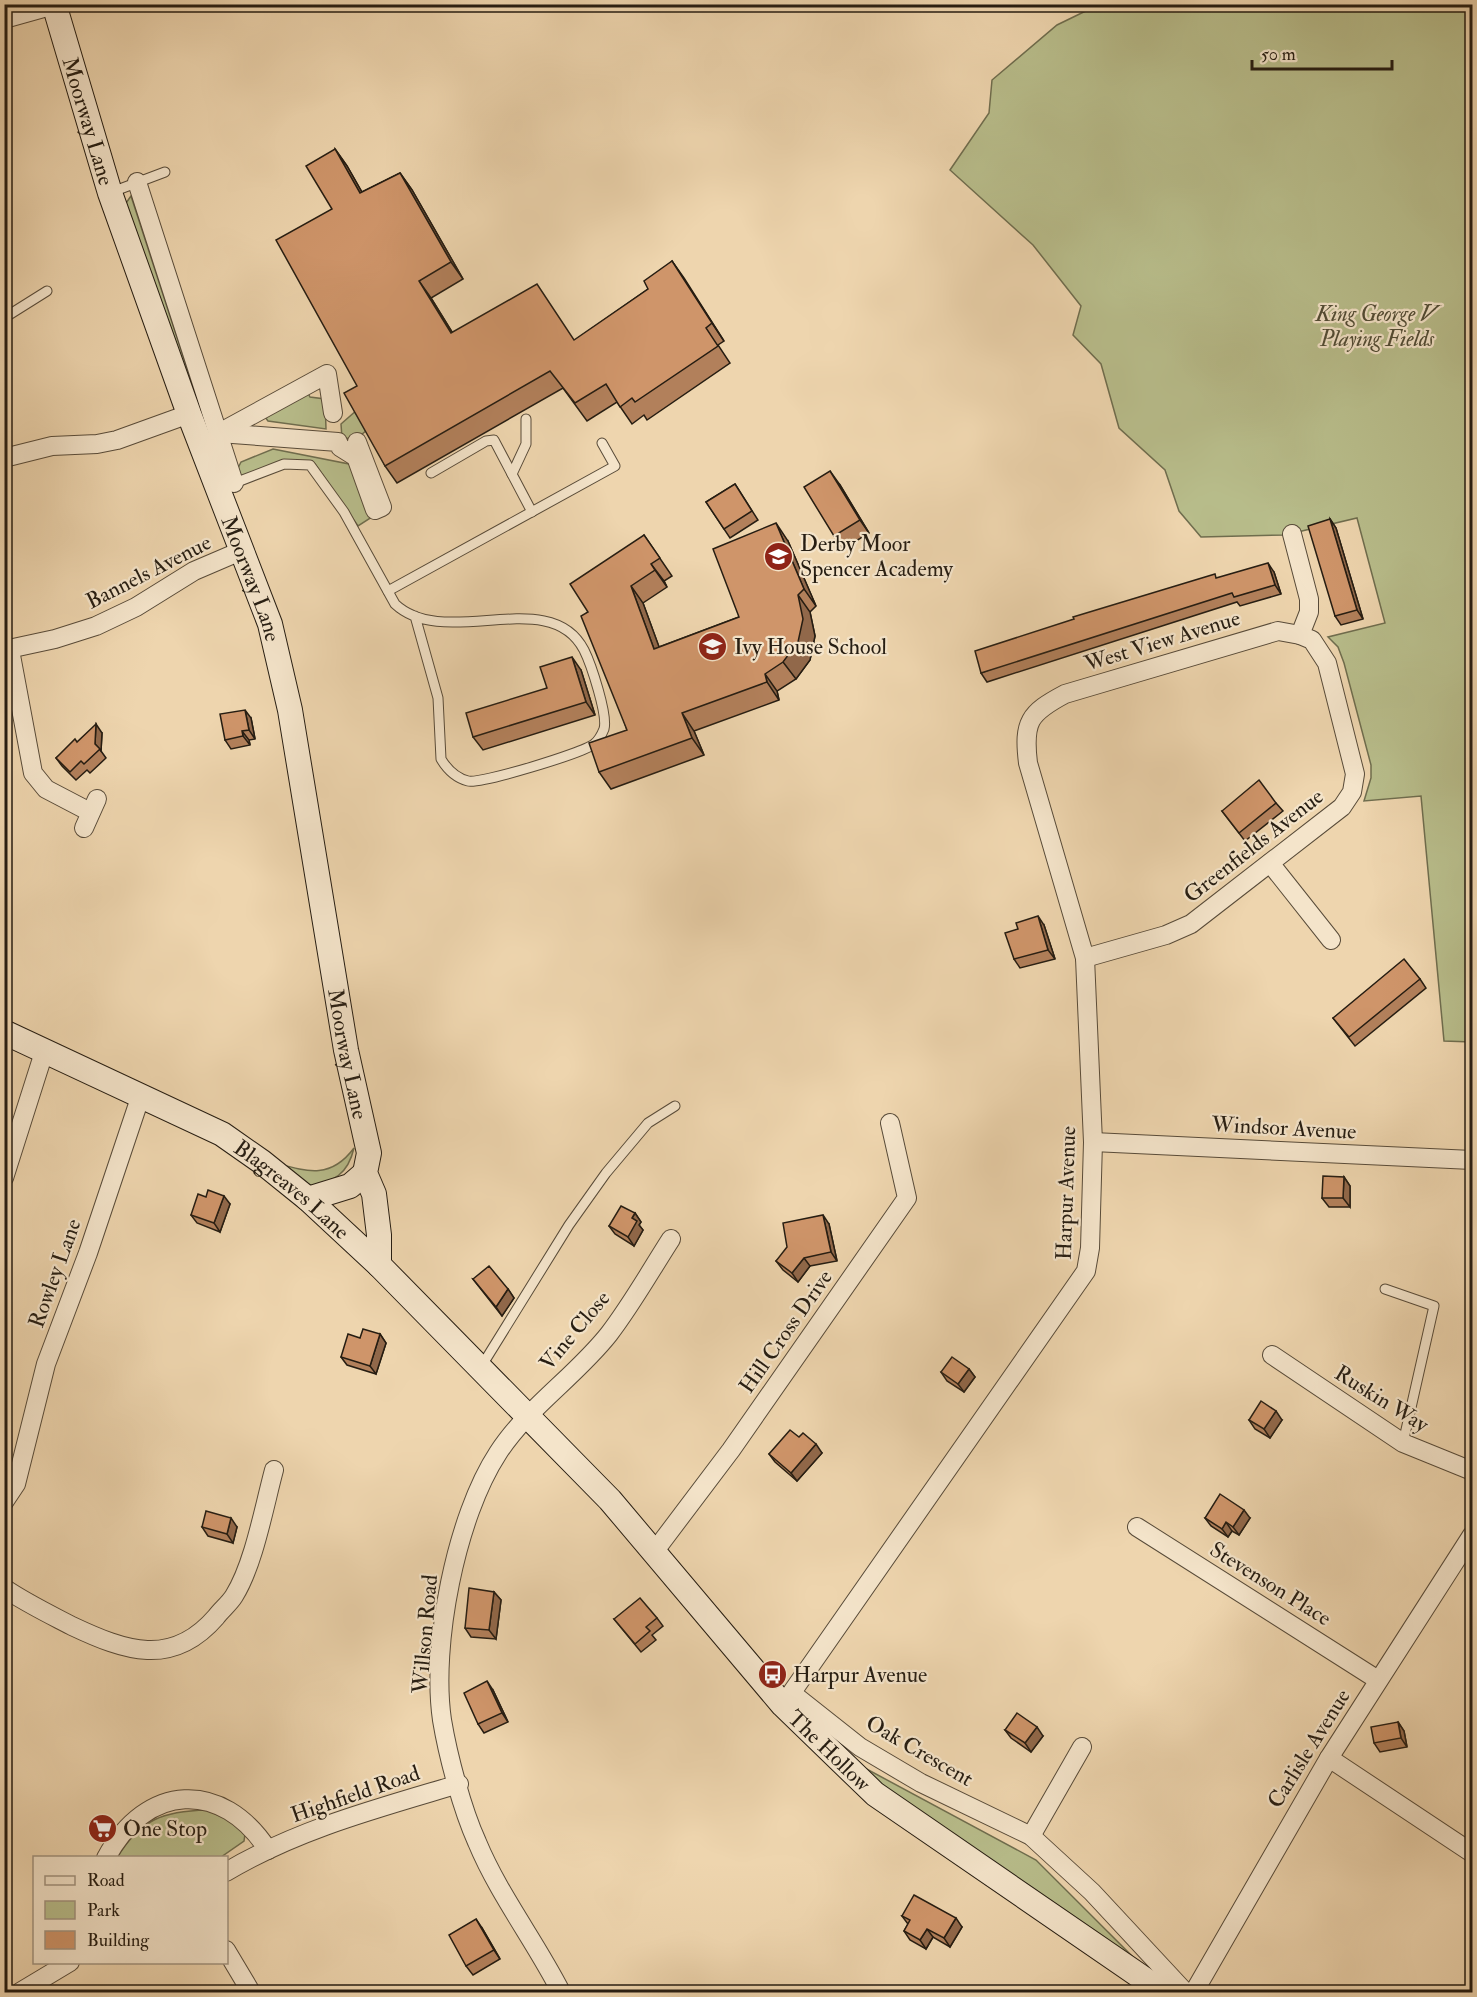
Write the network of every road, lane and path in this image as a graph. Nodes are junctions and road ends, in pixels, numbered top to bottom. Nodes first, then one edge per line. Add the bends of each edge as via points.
1 (54, 5) edge
2 (4, 19) edge
3 (165, 172) dead end
4 (137, 183) junction
5 (110, 193) junction
6 (47, 291) dead end
7 (4, 318) edge
8 (333, 413) dead end
9 (189, 414) junction
10 (526, 419) dead end
11 (219, 433) junction
12 (357, 442) dead end
13 (602, 443) dead end
14 (4, 458) edge
15 (430, 473) dead end
16 (512, 474) junction
17 (226, 486) junction
18 (532, 512) junction
19 (1292, 534) dead end
20 (243, 550) junction
21 (388, 591) junction
22 (415, 616) junction
23 (1300, 635) junction
24 (7, 650) edge
25 (1040, 708) joint
26 (91, 813) dead end
27 (1270, 863) junction
28 (1330, 940) dead end
29 (1085, 958) junction
30 (4, 1032) edge
31 (45, 1049) junction
32 (141, 1095) junction
33 (675, 1106) dead end
34 (890, 1123) dead end
35 (1094, 1142) junction
36 (1473, 1160) edge
37 (364, 1173) junction
38 (4, 1178) edge
39 (308, 1199) junction
40 (671, 1239) dead end
41 (379, 1265) junction
42 (1385, 1288) dead end
43 (1272, 1355) dead end
44 (480, 1369) junction
45 (528, 1418) junction
46 (1403, 1443) junction
47 (274, 1470) dead end
48 (1473, 1471) edge
49 (4, 1502) edge
50 (1137, 1527) dead end
51 (1473, 1535) edge
52 (654, 1551) junction
53 (4, 1588) edge
54 (1378, 1680) junction
55 (788, 1700) junction
56 (1082, 1747) dead end
57 (1329, 1758) junction
58 (459, 1784) junction
59 (1031, 1836) junction
60 (1471, 1849) edge
61 (268, 1850) junction
62 (107, 1856) edge
63 (228, 1871) edge
64 (228, 1953) edge
65 (67, 1964) edge
66 (20, 1992) edge
67 (251, 1992) edge
68 (561, 1992) edge
69 (1163, 1992) edge
70 (1185, 1992) edge
71 (1194, 1992) edge

1 - 2 street
1 - 5 street, Moorway Lane
3 - 4 lane
4 - 5 lane
4 - 11 street
5 - 9 street, Moorway Lane
6 - 7 lane
8 - 11 street via 327,374
9 - 14 street via 117,440 52,447
9 - 17 street, Moorway Lane
10 - 16 lane via 526,444
11 - 12 street via 338,442 356,457 375,510 381,507
11 - 17 street
13 - 18 lane via 615,466
15 - 16 lane via 494,440
16 - 18 lane
17 - 20 street, Moorway Lane
17 - 21 lane via 284,464 310,465 344,512
18 - 21 lane
19 - 23 street via 1309,599 1309,612
20 - 24 street, Bannels Avenue via 194,571 154,597 96,626
20 - 37 street, Moorway Lane via 270,624 290,710 346,1050 369,1153
21 - 22 lane via 396,604
22 - 22 lane via 445,621 546,620 560,626 575,637 585,652 605,717 601,735 579,752 478,782 459,777 441,759 438,698
23 - 25 street, West View Avenue via 1278,631 1065,694
23 - 27 street, Greenfields Avenue via 1312,640 1327,663 1355,774 1352,792 1342,807
24 - 26 street via 33,772 46,789
25 - 29 street, Harpur Avenue via 1028,725 1028,763
27 - 28 street
27 - 29 street, Greenfields Avenue via 1191,924 1166,936
29 - 35 street, Harpur Avenue
30 - 31 street, Blagreaves Lane
31 - 32 street, Blagreaves Lane
31 - 38 street
32 - 39 street, Blagreaves Lane via 222,1134
32 - 49 street, Rowley Lane via 46,1364 16,1484
33 - 44 lane via 648,1123 606,1173 569,1225
34 - 52 street, Hill Cross Drive via 908,1198 731,1450
35 - 36 street, Windsor Avenue
35 - 55 street, Harpur Avenue via 1086,1271
37 - 39 street via 350,1186
37 - 41 street, Moorway Lane via 374,1194
39 - 41 street, Blagreaves Lane
40 - 45 street, Vine Close via 609,1334
41 - 44 street, Blagreaves Lane
42 - 46 lane via 1434,1306
43 - 46 street, Ruskin Way
44 - 45 street, Blagreaves Lane
45 - 52 street, The Hollow via 610,1500
45 - 58 street, Willson Road via 497,1453 480,1488 456,1553 450,1583 440,1685 442,1719
46 - 48 street, Ruskin Way
47 - 53 street via 234,1596 204,1630 171,1649 150,1651 112,1645
50 - 54 street, Stevenson Place
51 - 54 street, Carlisle Avenue
52 - 55 street, The Hollow
54 - 57 street, Carlisle Avenue
55 - 59 street, Oak Crescent via 921,1783
55 - 69 street, The Hollow via 874,1794
56 - 59 street
57 - 60 street
57 - 71 street, Carlisle Avenue
58 - 61 street, Highfield Road via 365,1812
58 - 68 street, Willson Road via 476,1842
59 - 70 street, Oak Crescent via 1092,1892
61 - 62 street via 247,1821 227,1807 179,1800 148,1810 130,1823
61 - 63 street, Highfield Road
64 - 67 street
65 - 66 street

